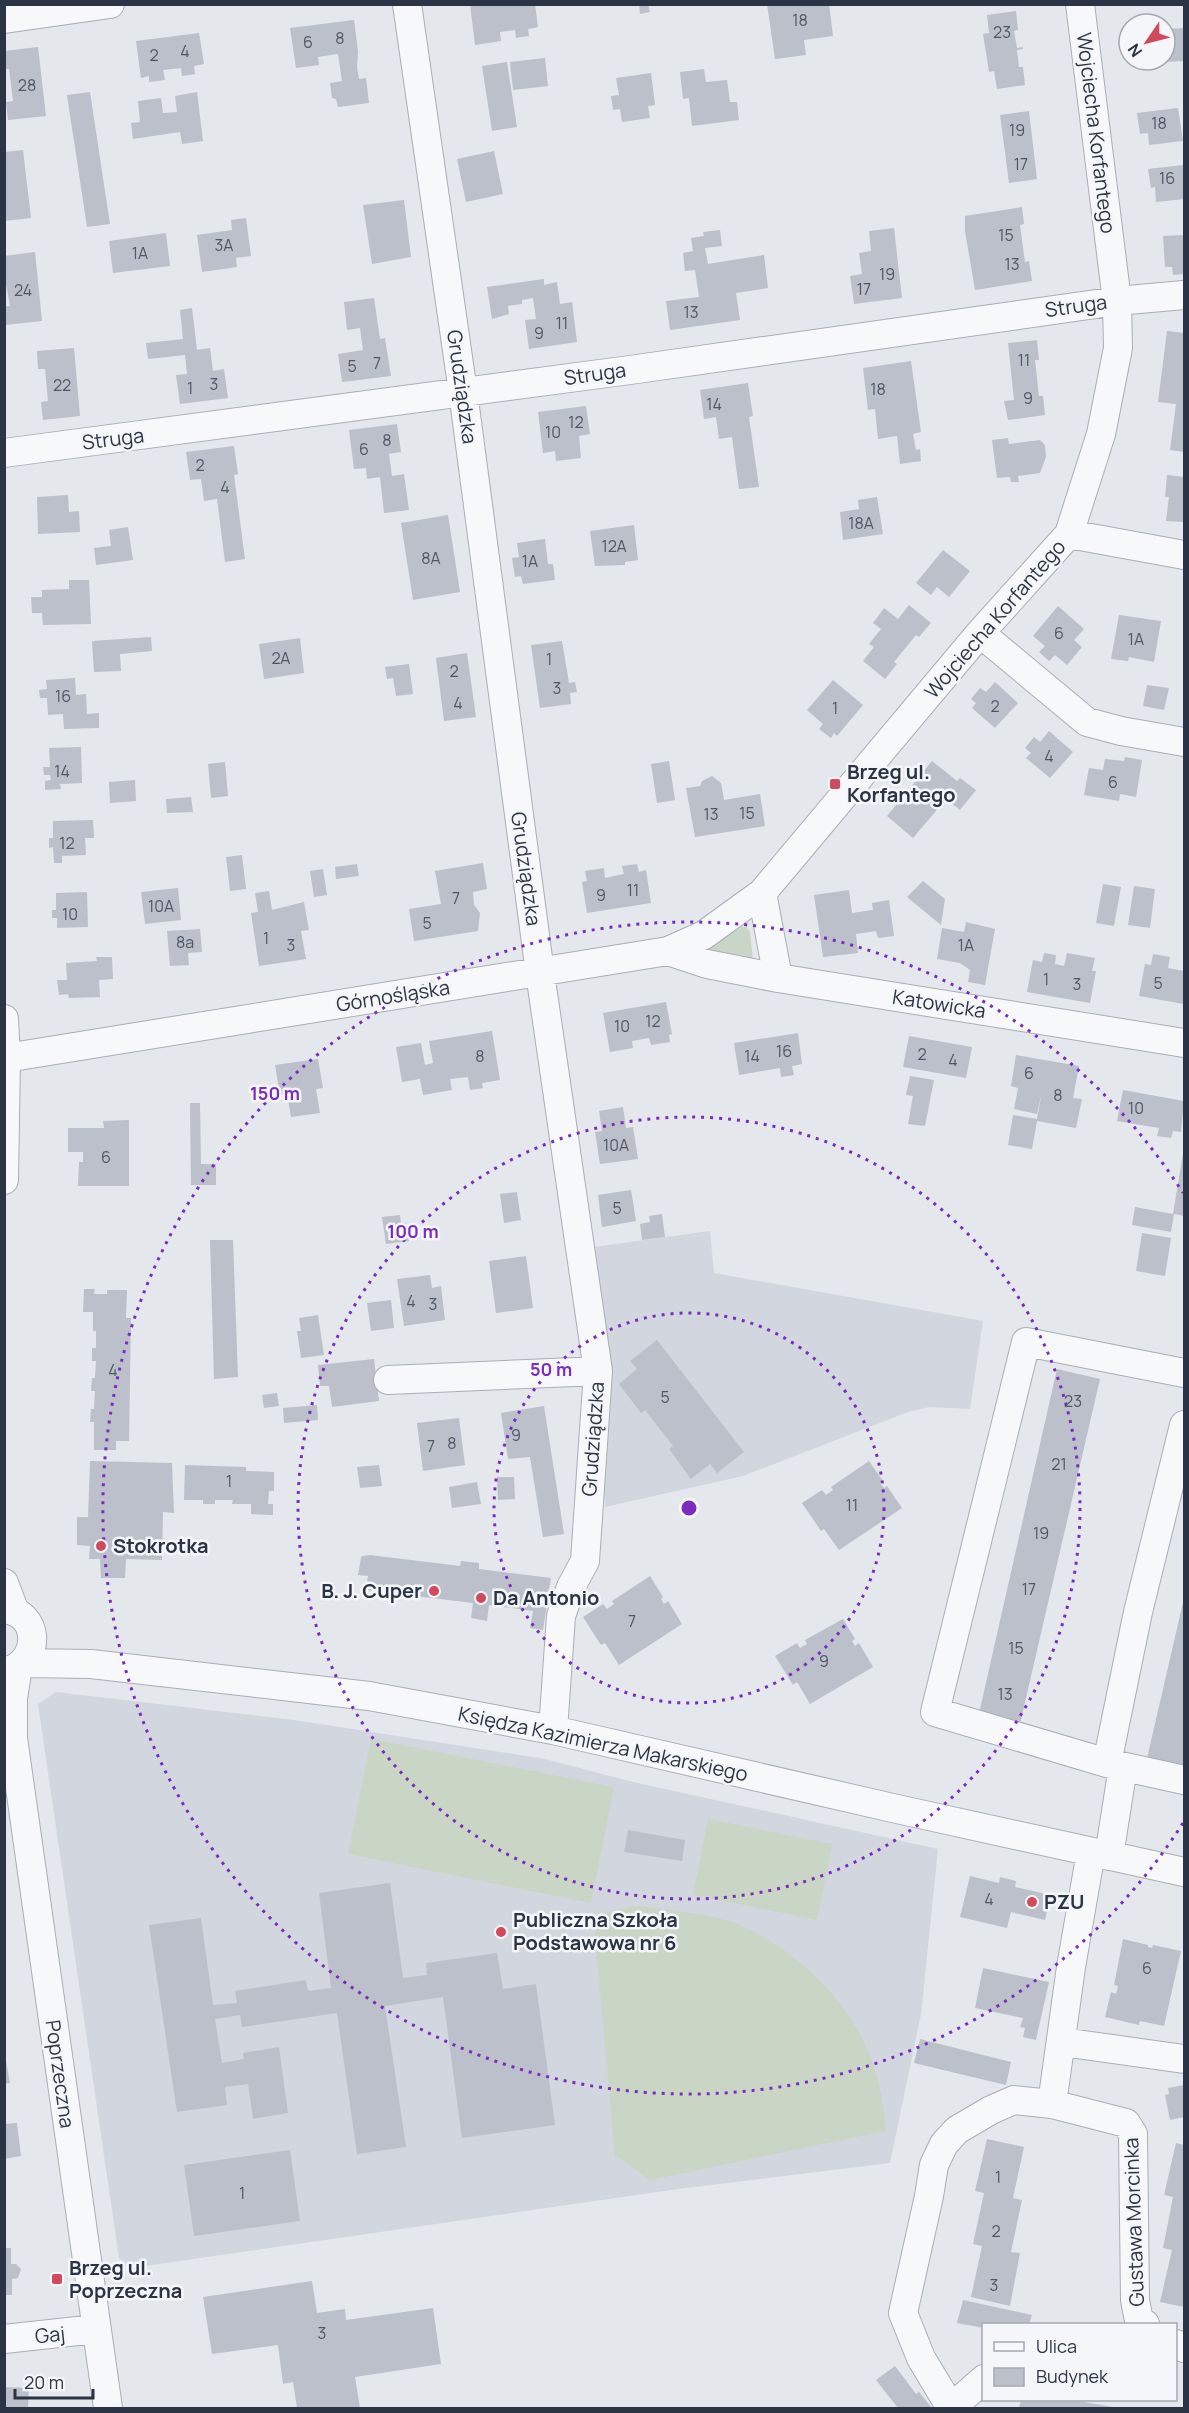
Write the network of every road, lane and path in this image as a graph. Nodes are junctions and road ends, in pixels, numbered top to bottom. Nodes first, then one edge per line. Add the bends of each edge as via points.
1 (110, 4) edge
2 (407, 4) edge
3 (1080, 4) edge
4 (4, 19) edge
5 (1185, 295) edge
6 (1117, 301) junction
7 (463, 392) junction
8 (4, 453) edge
9 (1069, 534) junction
10 (1185, 555) edge
11 (980, 633) junction
12 (1185, 742) edge
13 (762, 893) junction
14 (668, 951) junction
15 (540, 973) junction
16 (778, 978) junction
17 (4, 1019) edge
18 (1185, 1043) edge
19 (6, 1058) junction
20 (4, 1180) edge
21 (598, 1371) junction
22 (1185, 1373) edge
23 (388, 1380) dead end
24 (1185, 1425) edge
25 (4, 1583) edge
26 (10, 1610) edge
27 (20, 1660) edge
28 (4, 1710) edge
29 (553, 1730) junction
30 (13, 1738) junction
31 (1115, 1765) junction
32 (1185, 1780) edge
33 (1100, 1854) junction
34 (1185, 1872) edge
35 (1062, 2042) junction
36 (1185, 2059) edge
37 (1052, 2104) junction
38 (1142, 2323) edge
39 (96, 2329) junction
40 (4, 2339) edge
41 (982, 2381) edge
42 (951, 2408) edge
43 (108, 2409) edge

1 - 4 street
2 - 7 street, Grudziądzka
3 - 6 street, Wojciecha Korfantego
5 - 6 street, Struga
6 - 7 street, Struga
6 - 9 street, Wojciecha Korfantego via 1118,348 1101,434
7 - 8 street, Struga
7 - 15 street, Grudziądzka
9 - 10 street
9 - 11 street, Wojciecha Korfantego
11 - 12 street via 1088,722
11 - 13 street, Wojciecha Korfantego
13 - 14 street, Wojciecha Korfantego via 704,935
13 - 16 street
14 - 15 street, Górnośląska
14 - 16 street, Górnośląska via 707,964
15 - 19 street, Górnośląska
15 - 21 street, Grudziądzka
16 - 18 street, Katowicka
17 - 19 street
19 - 20 street
21 - 23 street
21 - 29 street, Grudziądzka via 585,1561 561,1616
22 - 31 street via 1026,1342 935,1712
24 - 31 street via 1138,1612
25 - 26 street
26 - 27 street via 30,1625
27 - 29 street, Księdza Kazimierza Makarskiego via 91,1664 369,1696
27 - 30 street, Poprzeczna via 13,1698
28 - 30 street, Poprzeczna
29 - 33 street, Księdza Kazimierza Makarskiego
30 - 39 street, Poprzeczna
31 - 32 street
31 - 33 street
33 - 34 street, Księdza Kazimierza Makarskiego
33 - 35 street via 1071,1967
35 - 36 street
35 - 37 street
37 - 38 street, Gustawa Morcinka via 1126,2123 1133,2134 1135,2300
37 - 42 street, Gustawa Morcinka via 1014,2100 991,2110 957,2130 944,2144 934,2165 903,2313 921,2358
39 - 40 street, Gaj
39 - 43 street, Poprzeczna
41 - 42 street

